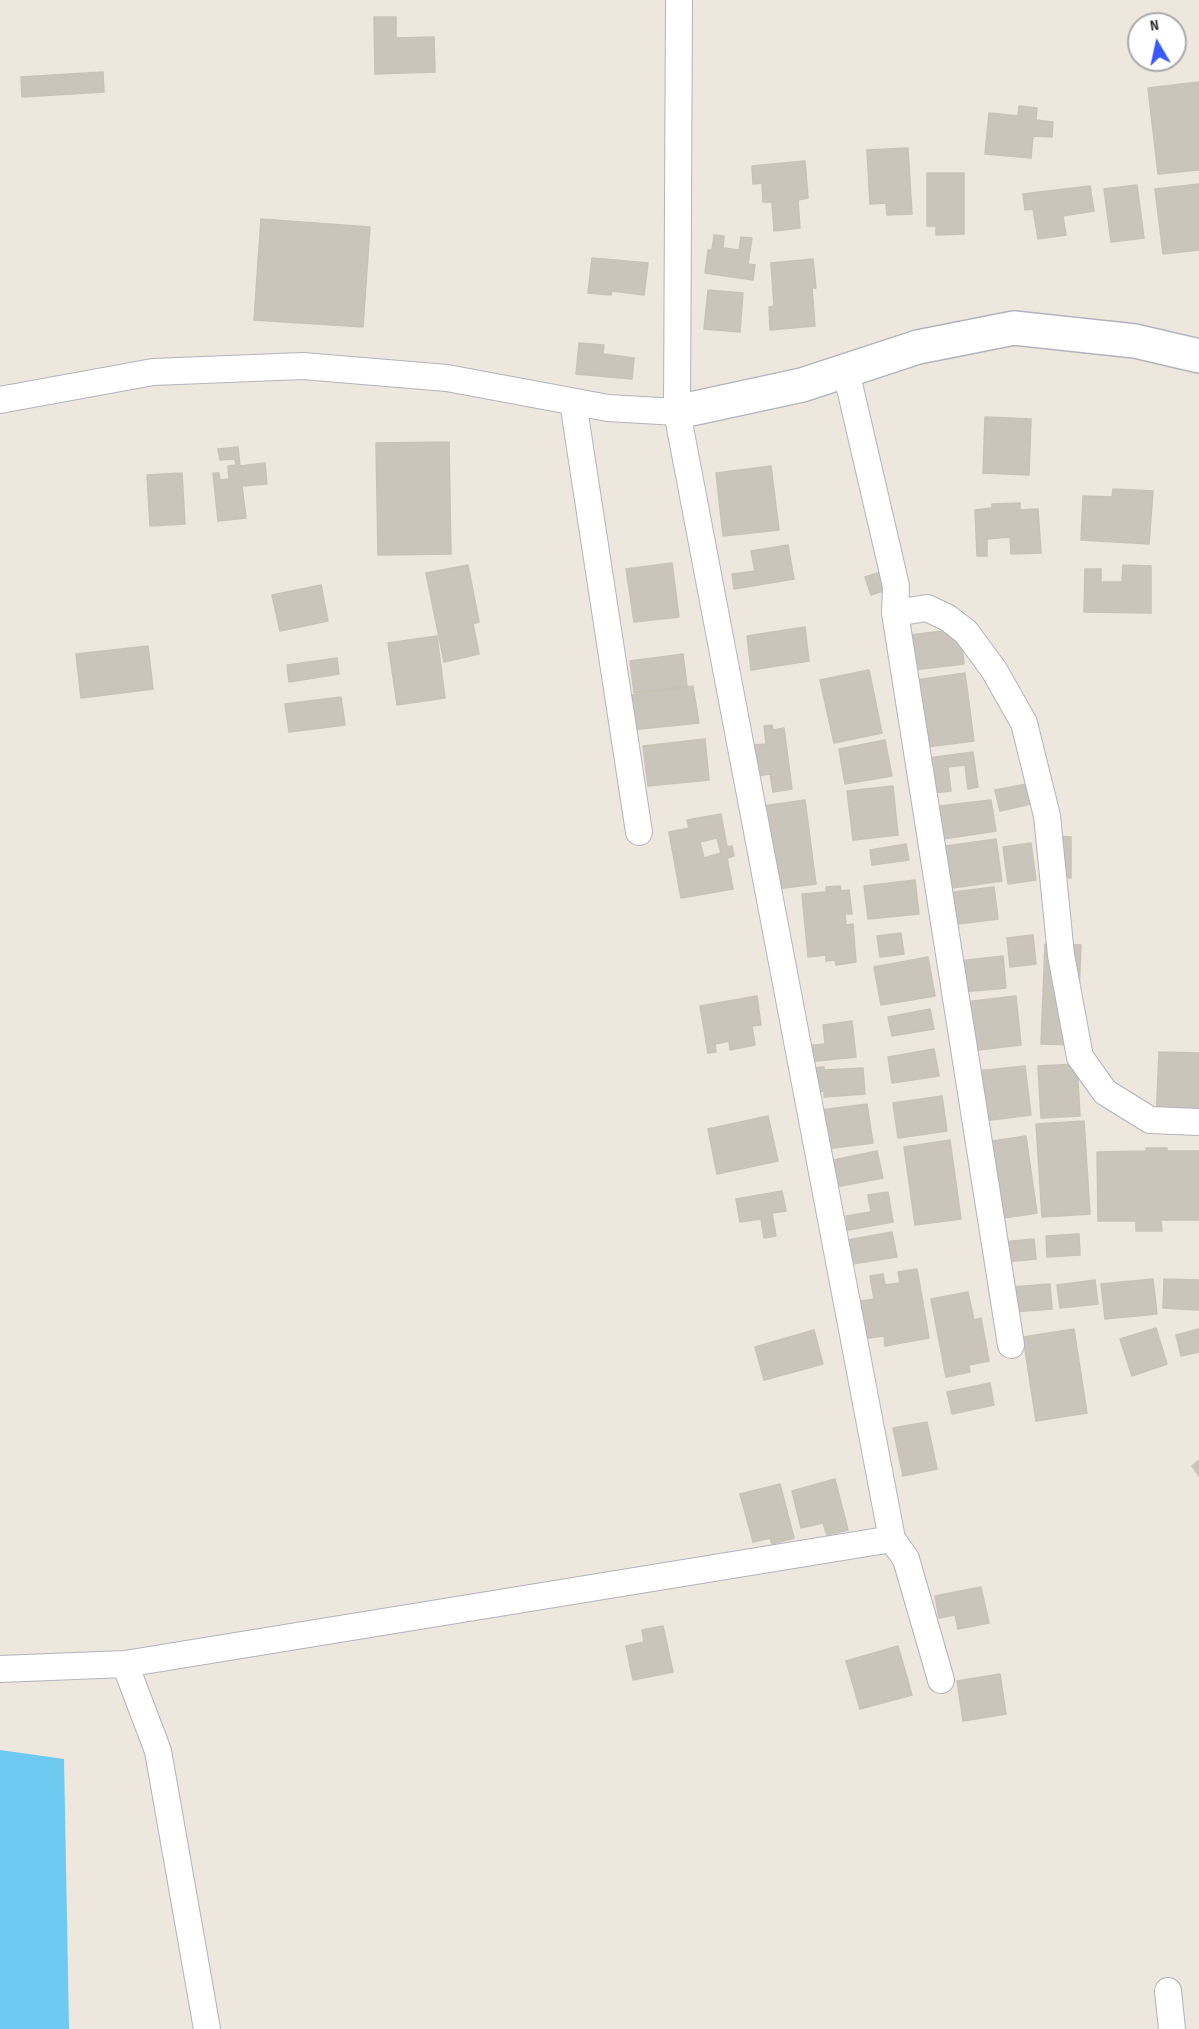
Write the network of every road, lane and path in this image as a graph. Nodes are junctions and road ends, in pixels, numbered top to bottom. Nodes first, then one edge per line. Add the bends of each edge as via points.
1 (679, 0) edge
2 (1199, 356) edge
3 (846, 371) junction
4 (0, 400) edge
5 (573, 402) junction
6 (677, 412) junction
7 (895, 613) junction
8 (639, 832) dead end
9 (1199, 1122) edge
10 (1011, 1345) dead end
11 (892, 1539) junction
12 (125, 1664) junction
13 (0, 1669) edge
14 (941, 1680) dead end
15 (1168, 1991) dead end
16 (207, 2029) edge
17 (1172, 2029) edge

1 - 6 street
2 - 3 street via 1135,341 1014,328 918,347
3 - 6 street via 802,386
3 - 7 street via 896,586
4 - 5 street via 153,372 303,366 447,378
5 - 6 street
5 - 8 street
6 - 11 street
7 - 9 street via 927,608 966,632 994,670 1024,723 1047,816 1061,955 1080,1057 1105,1092 1150,1120
7 - 10 street
11 - 12 street
11 - 14 street via 906,1559
12 - 13 street
12 - 16 street via 158,1751
15 - 17 street

